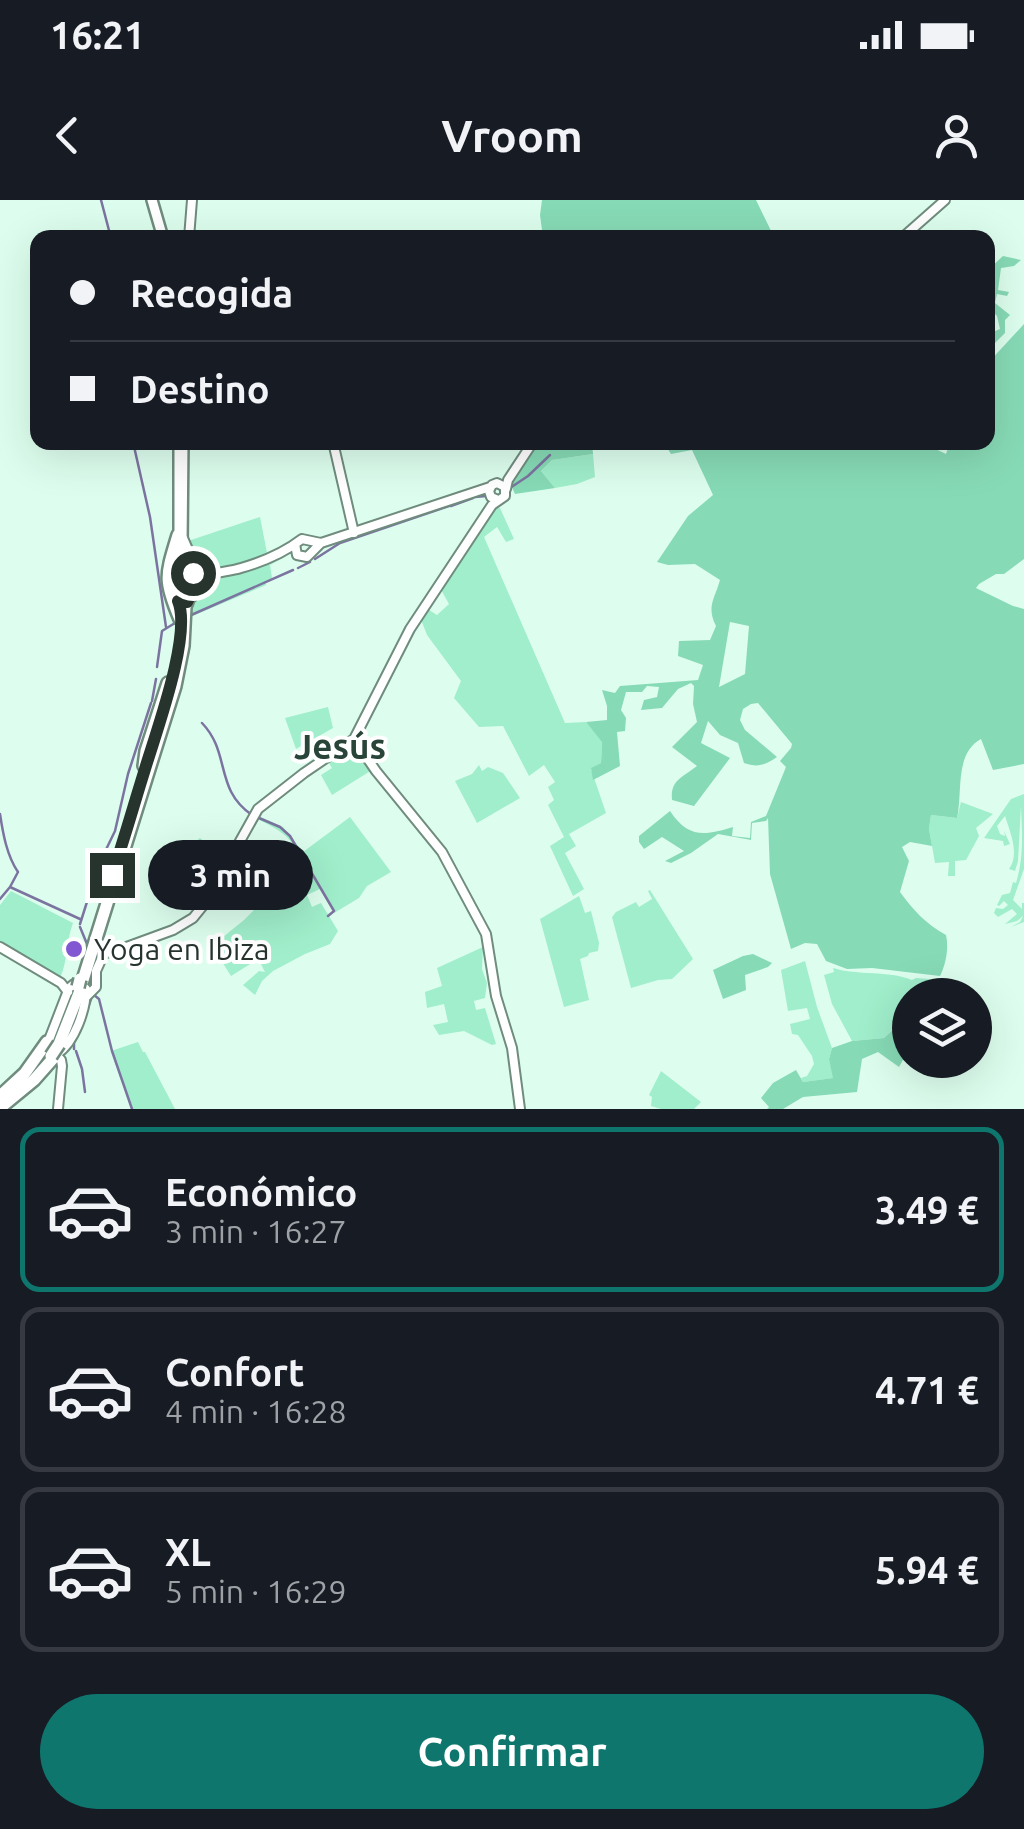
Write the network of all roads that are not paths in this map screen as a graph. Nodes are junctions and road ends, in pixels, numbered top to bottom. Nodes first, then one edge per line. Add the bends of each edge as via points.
1 (150, 200) edge
2 (192, 200) edge
3 (944, 200) edge
4 (159, 230) edge
5 (190, 230) edge
6 (911, 230) edge
7 (181, 450) edge
8 (335, 450) edge
9 (527, 450) edge
10 (495, 493) junction
11 (354, 533) junction
12 (180, 535) junction
13 (312, 546) junction
14 (293, 549) junction
15 (181, 556) junction
16 (192, 570) junction
17 (206, 576) junction
18 (194, 584) junction
19 (182, 601) junction
20 (182, 618) junction
21 (354, 739) junction
22 (0, 947) edge
23 (79, 987) junction
24 (56, 1051) junction
25 (0, 1102) edge
26 (59, 1109) edge
27 (520, 1109) edge

1 - 4 main road
2 - 5 street
3 - 6 street
7 - 12 main road
8 - 11 street
9 - 10 street
10 - 11 street
10 - 21 street via 410,628
11 - 13 street
12 - 15 main road
12 - 17 street
12 - 20 highway via 167,578
13 - 14 street via 302,540
13 - 14 street via 304,558
14 - 17 street
15 - 16 main road
15 - 19 main road via 170,579
16 - 17 street
16 - 18 main road
17 - 18 street
17 - 20 street
18 - 19 main road via 191,597
19 - 20 highway
20 - 23 highway via 174,679
21 - 23 street via 256,811 197,914 174,930 108,952 97,967 96,984
21 - 27 street via 442,852 487,938
22 - 23 street
23 - 24 highway
24 - 25 highway
24 - 26 street
24 - 26 street

